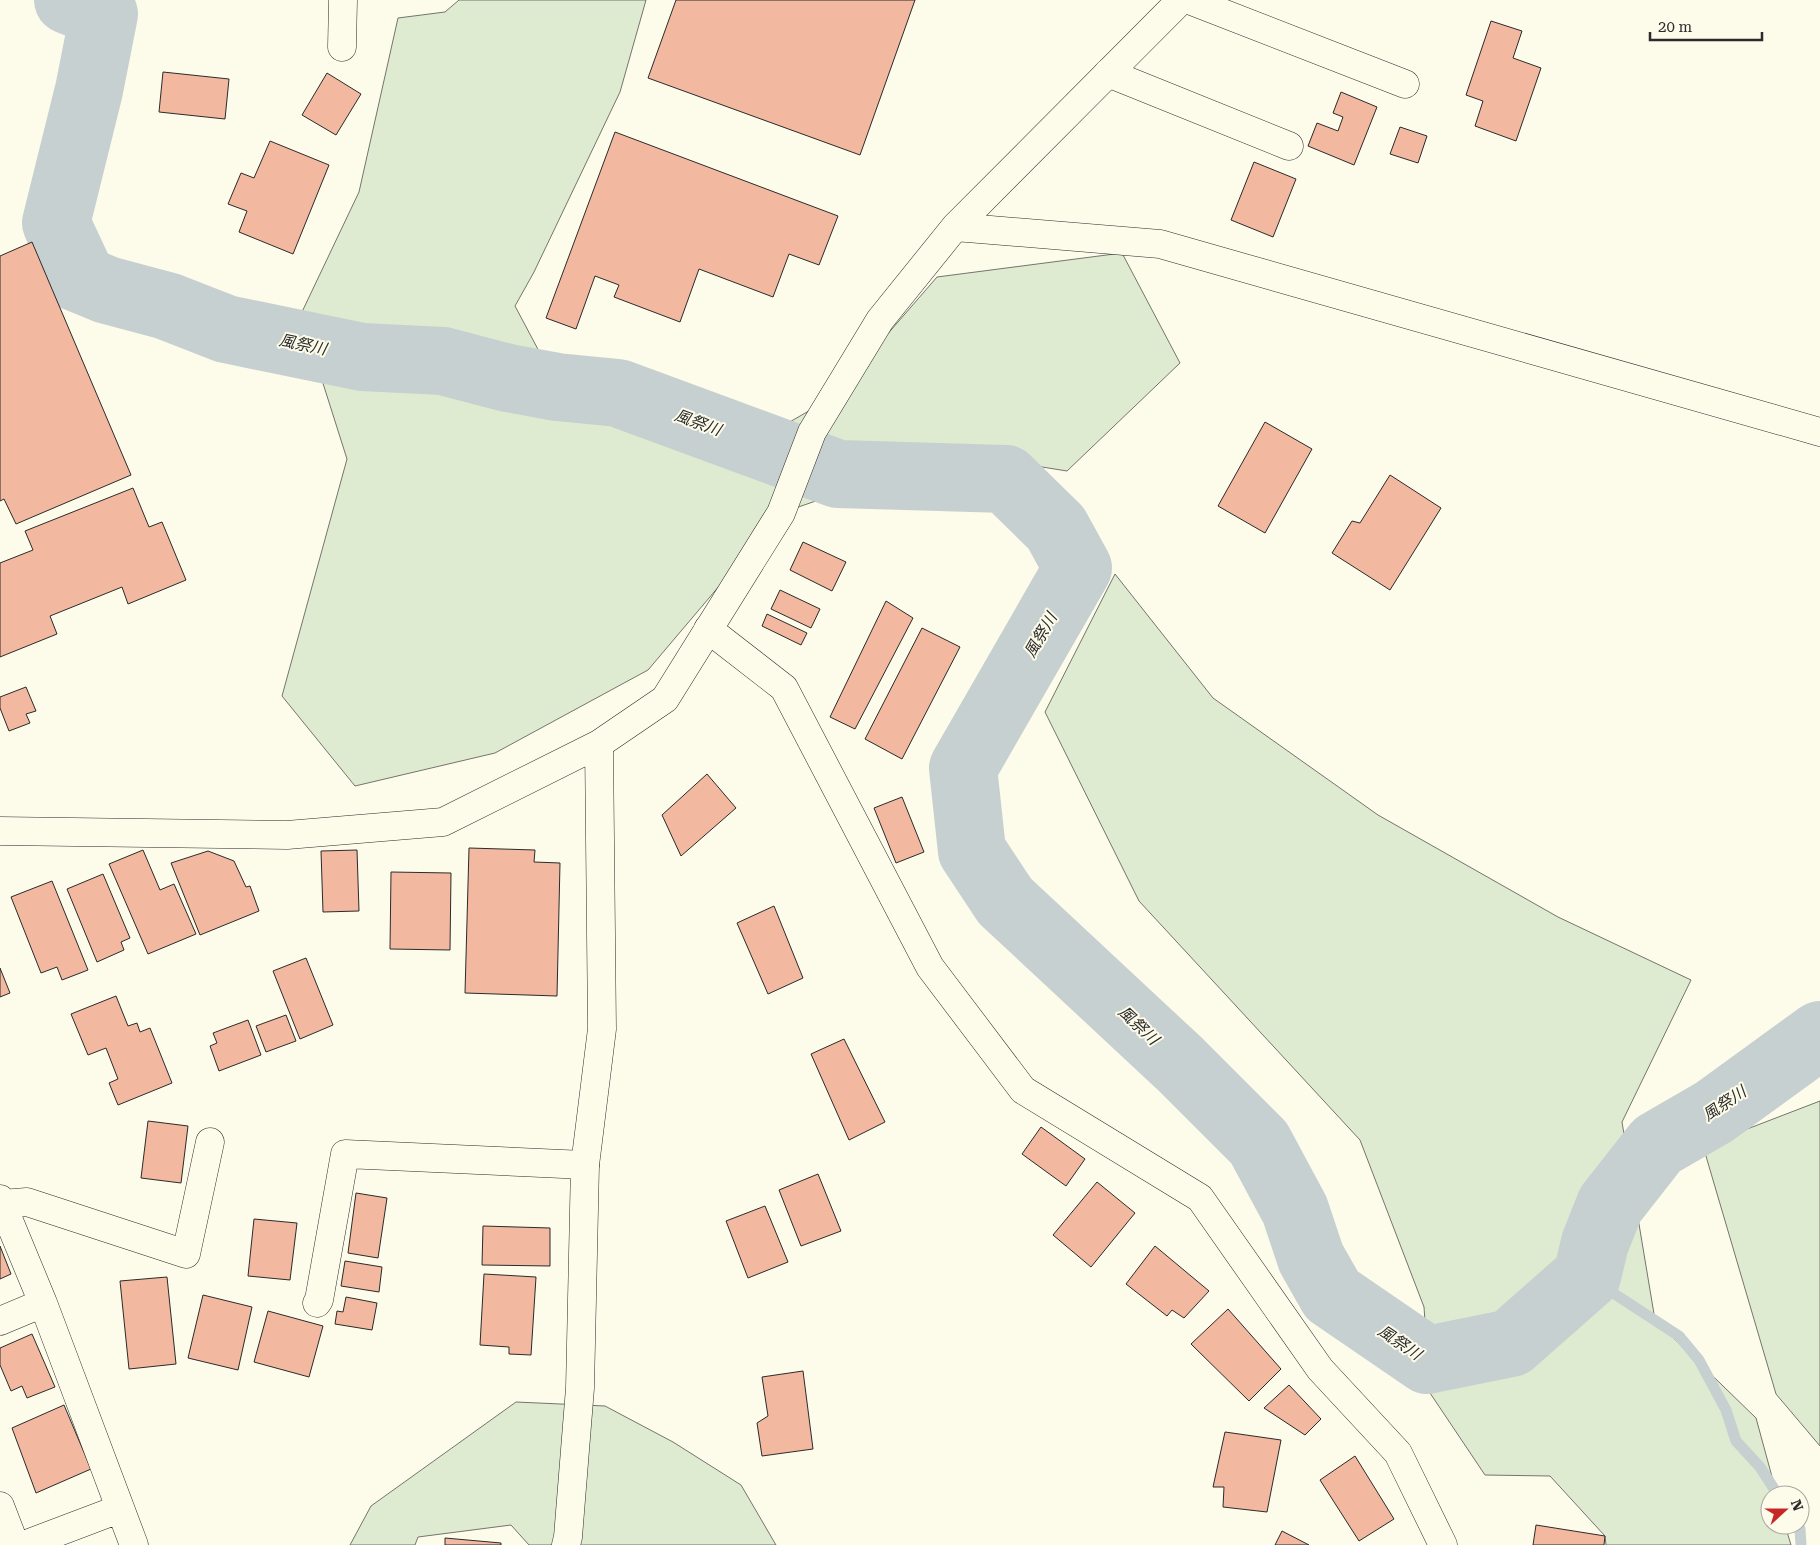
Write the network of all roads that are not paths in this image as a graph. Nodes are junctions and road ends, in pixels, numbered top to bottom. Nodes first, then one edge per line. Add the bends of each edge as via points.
1 (343, 0) edge
2 (1181, 0) edge
3 (1189, 0) edge
4 (342, 46) dead end
5 (1108, 73) junction
6 (1405, 84) dead end
7 (1289, 146) dead end
8 (956, 227) junction
9 (1820, 432) edge
10 (708, 629) junction
11 (599, 744) junction
12 (0, 831) edge
13 (210, 1142) dead end
14 (585, 1166) junction
15 (1, 1201) edge
16 (42, 1303) junction
17 (316, 1303) dead end
18 (0, 1321) edge
19 (0, 1506) edge
20 (119, 1509) junction
21 (15, 1545) edge
22 (24, 1545) edge
23 (134, 1545) edge
24 (566, 1545) edge
25 (1443, 1545) edge

1 - 4 street
2 - 5 street
3 - 6 street
5 - 7 street
5 - 8 street
8 - 9 street via 1160,244
8 - 10 street via 880,320 812,432 780,513
10 - 11 street via 665,699
10 - 25 street via 784,688 930,967 1023,1090 1200,1198 1320,1369 1398,1453
11 - 12 street via 443,822 287,835
11 - 14 street via 602,1029
13 - 15 street via 186,1254 27,1202
14 - 17 street via 345,1154
14 - 24 street via 580,1388
15 - 16 street
16 - 18 street
16 - 20 street
19 - 21 street
20 - 22 street
20 - 23 street

